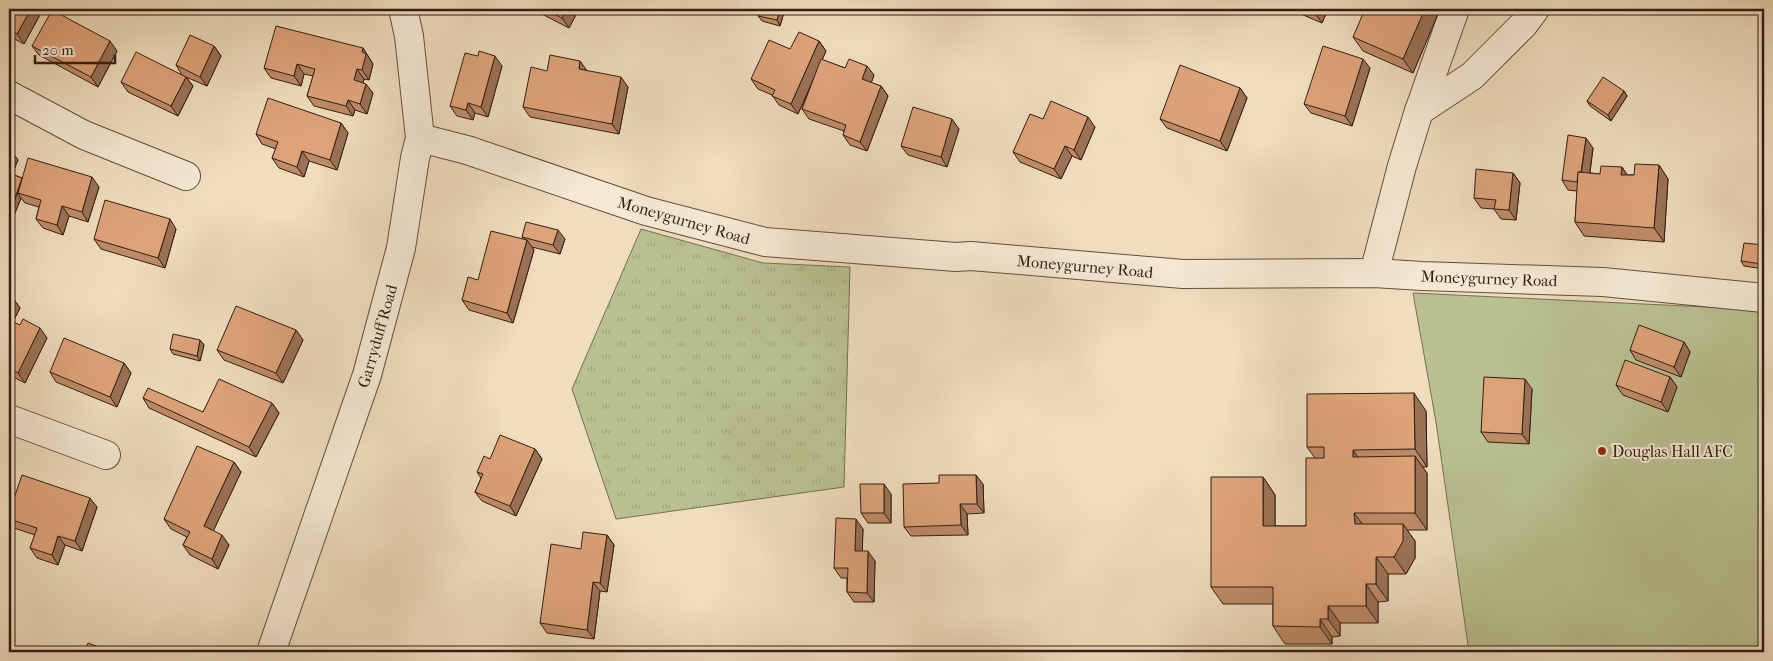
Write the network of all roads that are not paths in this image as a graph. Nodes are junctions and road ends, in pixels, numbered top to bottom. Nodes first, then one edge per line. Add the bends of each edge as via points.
1 (404, 9) edge
2 (1455, 9) edge
3 (1535, 9) edge
4 (9, 95) edge
5 (1419, 111) junction
6 (420, 138) junction
7 (186, 176) dead end
8 (1374, 273) junction
9 (1764, 298) edge
10 (9, 418) edge
11 (106, 455) dead end
12 (271, 652) edge

1 - 6 street, Garryduff Road
2 - 5 street
3 - 5 street via 1472,76
4 - 7 street via 84,135
5 - 8 street
6 - 8 street, Moneygurney Road via 467,150 646,212 765,242 1183,274
6 - 12 street, Garryduff Road via 401,248 367,375
8 - 9 street, Moneygurney Road via 1603,282
10 - 11 street

